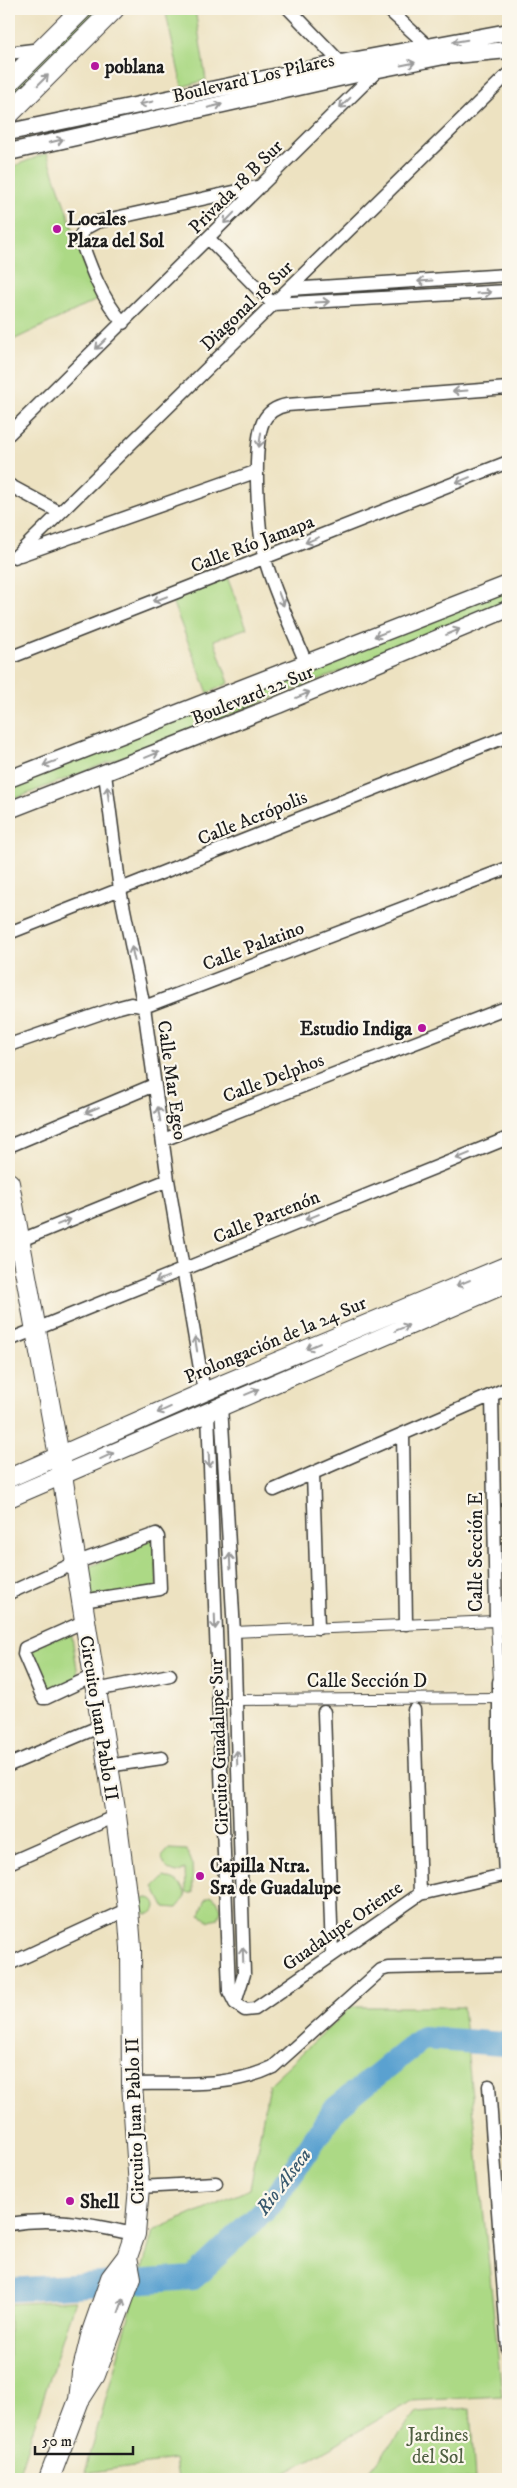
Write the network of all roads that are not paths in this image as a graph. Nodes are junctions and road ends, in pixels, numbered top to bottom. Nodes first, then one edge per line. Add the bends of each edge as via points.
1 (82, 9) edge
2 (114, 9) edge
3 (289, 9) edge
4 (388, 9) edge
5 (508, 32) edge
6 (427, 46) junction
7 (42, 49) junction
8 (508, 50) edge
9 (9, 53) edge
10 (444, 56) junction
11 (340, 62) junction
12 (380, 69) junction
13 (508, 74) edge
14 (9, 82) edge
15 (9, 114) edge
16 (9, 132) edge
17 (9, 152) edge
18 (261, 186) junction
19 (210, 239) junction
20 (508, 275) edge
21 (289, 289) junction
22 (508, 291) edge
23 (273, 304) junction
24 (123, 323) junction
25 (508, 388) edge
26 (10, 431) edge
27 (508, 462) edge
28 (256, 472) junction
29 (9, 485) edge
30 (59, 512) junction
31 (12, 558) edge
32 (265, 559) junction
33 (508, 584) edge
34 (508, 609) edge
35 (9, 658) edge
36 (306, 663) junction
37 (508, 736) edge
38 (106, 774) junction
39 (9, 779) edge
40 (9, 810) edge
41 (508, 868) edge
42 (120, 890) junction
43 (9, 933) edge
44 (144, 1007) junction
45 (508, 1007) edge
46 (9, 1045) edge
47 (154, 1085) junction
48 (508, 1138) edge
49 (163, 1140) junction
50 (9, 1146) edge
51 (168, 1180) junction
52 (9, 1184) edge
53 (14, 1242) edge
54 (508, 1265) edge
55 (184, 1270) junction
56 (508, 1283) edge
57 (37, 1328) junction
58 (9, 1340) edge
59 (508, 1388) edge
60 (204, 1392) junction
61 (492, 1395) junction
62 (214, 1408) junction
63 (403, 1434) junction
64 (60, 1466) junction
65 (313, 1473) junction
66 (9, 1478) edge
67 (274, 1490) dead end
68 (9, 1498) edge
69 (75, 1563) junction
70 (231, 1588) junction
71 (214, 1589) junction
72 (9, 1593) edge
73 (82, 1601) junction
74 (496, 1621) junction
75 (85, 1622) junction
76 (406, 1624) junction
77 (318, 1628) junction
78 (234, 1632) junction
79 (170, 1675) dead end
80 (503, 1681) edge
81 (95, 1683) junction
82 (499, 1698) junction
83 (235, 1700) junction
84 (414, 1710) dead end
85 (324, 1712) dead end
86 (101, 1726) junction
87 (162, 1758) dead end
88 (504, 1761) edge
89 (9, 1765) edge
90 (107, 1766) junction
91 (238, 1793) junction
92 (222, 1794) junction
93 (116, 1816) junction
94 (9, 1862) edge
95 (507, 1874) edge
96 (420, 1894) junction
97 (128, 1909) junction
98 (332, 1954) junction
99 (9, 1964) edge
100 (508, 1966) edge
101 (235, 2003) junction
102 (132, 2084) junction
103 (489, 2086) dead end
104 (216, 2183) dead end
105 (502, 2186) edge
106 (139, 2187) junction
107 (9, 2224) edge
108 (135, 2234) junction
109 (508, 2350) edge
110 (49, 2479) edge

1 - 7 main road
15 -> 2 main road
3 - 11 street
4 - 6 street
5 -> 6 street, Boulevard Los Pilares
6 - 10 street
6 - 11 street, Boulevard Los Pilares
7 - 9 street
7 - 14 main road
8 - 10 street, Boulevard Los Pilares
12 -> 10 street, Boulevard Los Pilares
11 -> 16 street, Boulevard Los Pilares
17 -> 12 street, Boulevard Los Pilares
12 -> 18 street, Privada 18 B Sur
13 - 21 street, Diagonal 18 Sur
18 -> 19 street, Privada 18 B Sur
18 - 24 street via 97,222 84,229 80,238 96,282
19 - 23 street
19 - 24 street, Privada 18 B Sur
20 -> 21 street
21 - 23 street, Diagonal 18 Sur
23 -> 22 street
23 - 30 street, Diagonal 18 Sur
24 -> 26 street, Privada 18 B Sur
25 -> 28 street via 287,405 271,412 262,424
27 -> 32 street, Calle Río Jamapa
28 - 31 street
28 - 32 street
29 - 30 street
30 - 31 street, Diagonal 18 Sur
32 -> 35 street, Calle Río Jamapa
32 -> 36 street
33 -> 36 street, Boulevard 22 Sur
38 -> 34 street, Boulevard 22 Sur
36 -> 39 street, Boulevard 22 Sur
37 - 42 street, Calle Acrópolis
38 - 40 street, Boulevard 22 Sur
42 -> 38 street, Calle Mar Egeo
41 - 44 street, Calle Palatino
42 - 43 street, Calle Acrópolis
44 -> 42 street, Calle Mar Egeo
44 - 46 street, Calle Palatino via 131,1004 116,1008
44 - 47 street, Calle Mar Egeo
45 - 49 street, Calle Delphos
49 -> 47 street, Calle Mar Egeo
47 -> 50 street
48 -> 55 street, Calle Partenón
49 - 51 street, Calle Mar Egeo
53 -> 51 street
51 - 55 street, Calle Mar Egeo
52 - 53 main road, Circuito Juan Pablo II
53 - 57 main road, Circuito Juan Pablo II
54 -> 60 main road, Prolongación de la 24 Sur
55 -> 57 street, Calle Partenón
60 -> 55 street, Calle Mar Egeo
62 -> 56 main road
57 - 58 street, Calle Partenón
57 - 64 main road, Circuito Juan Pablo II
59 - 61 street
60 -> 64 main road, Prolongación de la 24 Sur
61 - 63 street
61 - 74 street, Calle Sección E
64 -> 62 main road
70 -> 62 street, Circuito Guadalupe Sur
62 -> 71 street, Circuito Guadalupe Sur
63 - 65 street
63 - 76 street
64 - 66 main road
64 - 68 main road
64 - 69 main road, Circuito Juan Pablo II
65 - 67 street
65 - 77 street
69 - 72 street
69 - 73 main road, Circuito Juan Pablo II
69 - 73 street via 153,1534 158,1537 160,1589
70 - 71 street
70 - 78 street, Circuito Guadalupe Sur
71 -> 92 street, Circuito Guadalupe Sur
73 - 75 main road, Circuito Juan Pablo II
74 - 76 street, Calle Sección E
74 - 80 street
75 - 81 main road, Circuito Juan Pablo II
75 - 81 street via 25,1648 24,1654 43,1698
76 - 77 street, Calle Sección E
77 - 78 street, Calle Sección E
78 - 83 street, Circuito Guadalupe Sur
79 - 81 street
80 - 82 street
81 - 86 main road, Circuito Juan Pablo II
82 - 83 street, Calle Sección D
82 - 88 street
91 -> 83 street, Circuito Guadalupe Sur
84 - 96 street, Calle Sección D
85 - 98 street, Calle Sección D
86 - 89 street
86 - 90 main road, Circuito Juan Pablo II
87 - 90 street
88 - 95 street
90 - 93 main road, Circuito Juan Pablo II
91 - 92 street
101 -> 91 street, Circuito Guadalupe Sur via 244,1974
92 - 101 street, Circuito Guadalupe Sur via 229,1991
93 - 94 street
93 - 97 main road, Circuito Juan Pablo II
95 - 96 street, Guadalupe Oriente
96 - 98 street, Guadalupe Oriente
97 - 99 street
97 - 102 main road, Circuito Juan Pablo II
98 - 101 street, Guadalupe Oriente via 255,2009 244,2010
100 - 102 street via 381,1970 274,2067 229,2081
102 - 106 main road, Circuito Juan Pablo II
103 - 105 street
104 - 106 street
105 - 109 street
106 - 108 main road, Circuito Juan Pablo II
107 - 108 street via 61,2220
108 - 110 main road, Circuito Juan Pablo II via 101,2333 82,2373 79,2400

